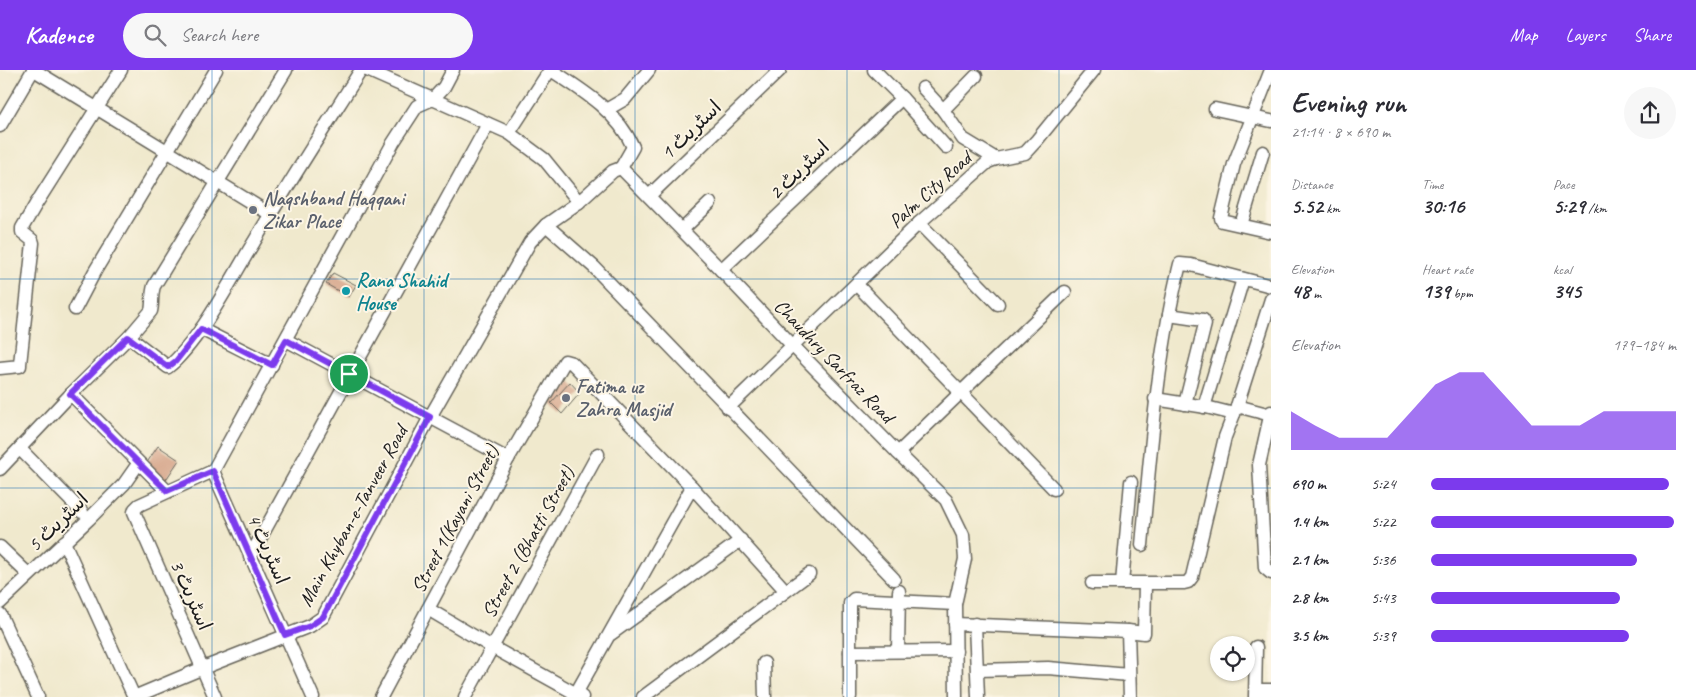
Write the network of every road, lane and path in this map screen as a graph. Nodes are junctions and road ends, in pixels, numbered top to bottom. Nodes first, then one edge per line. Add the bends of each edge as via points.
1 (34, 70) edge
2 (121, 70) edge
3 (216, 70) edge
4 (286, 70) edge
5 (361, 70) edge
6 (367, 70) edge
7 (452, 70) edge
8 (550, 70) edge
9 (649, 70) edge
10 (780, 70) edge
11 (874, 70) edge
12 (1094, 70) edge
13 (1271, 70) edge
14 (976, 76) dead end
15 (923, 88) dead end
16 (902, 98) junction
17 (433, 99) junction
18 (96, 109) junction
19 (1214, 109) dead end
20 (606, 110) junction
21 (943, 110) junction
22 (1252, 116) junction
23 (1271, 121) edge
24 (488, 124) junction
25 (0, 126) edge
26 (509, 133) junction
27 (946, 147) dead end
28 (169, 151) junction
29 (1263, 152) dead end
30 (996, 159) junction
31 (621, 168) junction
32 (218, 182) junction
33 (649, 196) junction
34 (582, 199) junction
35 (710, 203) dead end
36 (270, 214) junction
37 (920, 223) junction
38 (546, 225) junction
39 (1241, 225) junction
40 (682, 230) junction
41 (1271, 232) edge
42 (721, 270) junction
43 (1244, 279) junction
44 (857, 285) junction
45 (1271, 286) edge
46 (1065, 292) dead end
47 (1271, 299) edge
48 (998, 304) dead end
49 (75, 309) dead end
50 (1169, 316) junction
51 (201, 329) junction
52 (128, 337) junction
53 (286, 340) junction
54 (793, 346) junction
55 (272, 365) junction
56 (0, 368) edge
57 (349, 374) junction
58 (961, 392) junction
59 (70, 394) junction
60 (1155, 399) junction
61 (1185, 404) junction
62 (1204, 407) junction
63 (728, 408) junction
64 (1236, 410) junction
65 (1271, 414) edge
66 (430, 417) junction
67 (20, 449) junction
68 (898, 453) junction
69 (598, 454) dead end
70 (508, 459) junction
71 (138, 464) junction
72 (0, 469) edge
73 (213, 471) junction
74 (1131, 482) dead end
75 (692, 487) junction
76 (1054, 489) dead end
77 (167, 491) junction
78 (82, 512) dead end
79 (740, 540) junction
80 (64, 542) junction
81 (1142, 545) dead end
82 (0, 547) edge
83 (250, 557) junction
84 (25, 570) dead end
85 (1271, 573) edge
86 (809, 574) dead end
87 (894, 579) dead end
88 (1092, 583) dead end
89 (1122, 583) junction
90 (1145, 584) junction
91 (785, 590) junction
92 (899, 596) junction
93 (0, 603) edge
94 (955, 604) junction
95 (428, 609) junction
96 (0, 614) edge
97 (956, 624) junction
98 (975, 624) junction
99 (1128, 631) junction
100 (285, 635) junction
101 (607, 637) junction
102 (492, 647) junction
103 (1256, 647) dead end
104 (898, 651) junction
105 (956, 651) junction
106 (850, 652) junction
107 (764, 663) dead end
108 (203, 668) junction
109 (979, 670) dead end
110 (1129, 675) junction
111 (1271, 690) edge
112 (1256, 694) edge
113 (578, 696) edge
114 (38, 697) edge
115 (134, 697) edge
116 (215, 697) edge
117 (313, 697) edge
118 (381, 697) edge
119 (465, 697) edge
120 (643, 697) edge
121 (765, 697) edge
122 (850, 697) edge
123 (956, 697) edge
124 (978, 697) edge
125 (1130, 697) edge

1 - 18 street
1 - 25 street
2 - 18 street
3 - 28 street
4 - 32 street
5 - 36 street
6 - 17 street
7 - 17 street via 444,87
8 - 20 street via 587,93
8 - 26 street
9 - 20 street via 625,99
10 - 33 street, اسٹریٹ 1
11 - 16 street
12 - 30 street, Palm City Road via 1025,153
13 - 22 street
14 - 21 street
15 - 21 street
16 - 27 street
16 - 42 street, اسٹریٹ 2
17 - 24 street
17 - 53 street via 417,106 393,143
18 - 28 street
18 - 56 street via 22,228 33,243 20,366
19 - 22 street
20 - 31 street via 627,134 633,148
21 - 30 street via 963,139
22 - 23 street
22 - 39 street via 1234,164 1221,218 1222,221
24 - 26 street
24 - 57 street
26 - 34 street via 544,159
28 - 32 street
28 - 49 street
29 - 39 street
30 - 37 street, Palm City Road via 988,162
31 - 33 street, Chaudhry Sarfraz Road
31 - 34 street, Main Khyban-e-Tanveer Road via 613,171
32 - 36 street
32 - 52 street via 154,286 151,311
33 - 40 street, Chaudhry Sarfraz Road
34 - 38 street, Main Khyban-e-Tanveer Road
35 - 40 street
36 - 51 street
37 - 44 street, Palm City Road
37 - 48 street
38 - 63 street via 594,268
38 - 66 street, Main Khyban-e-Tanveer Road via 530,242
39 - 41 street
40 - 42 street, Chaudhry Sarfraz Road
42 - 54 street, Chaudhry Sarfraz Road
43 - 45 street
43 - 50 street via 1180,264
43 - 62 street
44 - 54 street, Palm City Road
44 - 58 street
46 - 58 street
47 - 64 street
50 - 60 street
50 - 61 street via 1203,320 1205,324
51 - 52 street via 168,367
51 - 55 street
52 - 59 street
53 - 55 street
53 - 57 street
54 - 63 street, Palm City Road
54 - 68 street, Chaudhry Sarfraz Road
55 - 73 street
57 - 66 street
57 - 83 street
58 - 68 street
58 - 76 street
59 - 67 street
59 - 71 street
60 - 61 street
60 - 81 street
61 - 62 street
62 - 64 street
63 - 87 street
64 - 65 street
64 - 90 street via 1225,437 1192,577 1184,583
65 - 85 street via 1259,465 1265,568
66 - 70 street
66 - 100 street, Main Khyban-e-Tanveer Road via 323,617 310,626
67 - 72 street
67 - 78 street
68 - 94 street, Chaudhry Sarfraz Road via 946,500 963,534 965,559
69 - 102 street, Street 2 (Bhatti Street)
70 - 75 street, Street 1(Kayani Street) via 565,361 572,363
70 - 95 street, Street 1(Kayani Street)
71 - 77 street
71 - 80 street, اسٹریٹ 5 via 124,484
73 - 77 street
73 - 83 street, اسٹریٹ 4
74 - 89 street
75 - 79 street
75 - 101 street
77 - 108 street, اسٹریٹ 3 via 138,505 134,512
79 - 91 street
79 - 101 street
80 - 93 street, اسٹریٹ 5
80 - 115 street
82 - 84 street
83 - 100 street, اسٹریٹ 4
86 - 91 street
88 - 89 street
89 - 90 street
90 - 99 street via 1144,633
91 - 120 street
92 - 94 street
92 - 104 street
92 - 106 street via 854,599 850,603
94 - 97 street, Chaudhry Sarfraz Road
95 - 102 street
95 - 118 street, Street 1(Kayani Street)
96 - 114 street
97 - 98 street
97 - 105 street, Chaudhry Sarfraz Road
98 - 99 street
98 - 124 street
99 - 110 street
100 - 108 street, Main Khyban-e-Tanveer Road
100 - 117 street, اسٹریٹ 4
101 - 113 street
102 - 113 street
102 - 119 street, Street 2 (Bhatti Street)
103 - 112 street
104 - 105 street
104 - 106 street
105 - 123 street, Chaudhry Sarfraz Road
106 - 122 street
107 - 121 street
108 - 115 street, Main Khyban-e-Tanveer Road
108 - 116 street, اسٹریٹ 3
109 - 110 street via 1048,668
110 - 125 street
111 - 112 street

